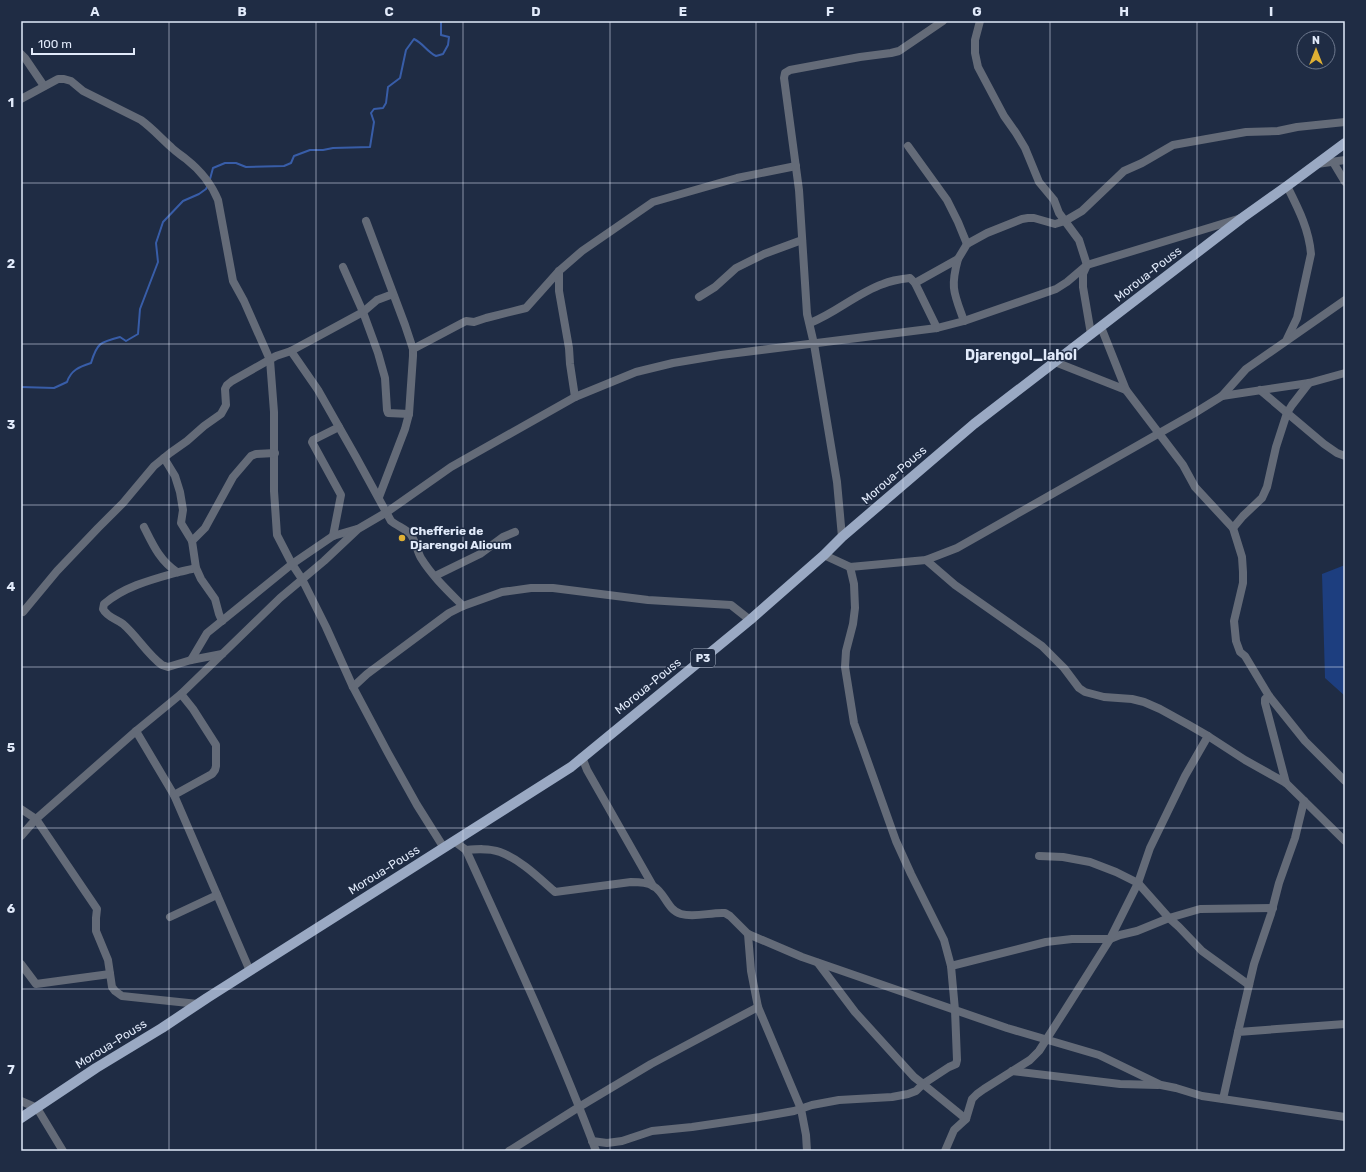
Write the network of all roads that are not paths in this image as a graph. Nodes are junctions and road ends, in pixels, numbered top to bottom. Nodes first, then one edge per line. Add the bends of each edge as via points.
1 (943, 21) edge
2 (980, 21) edge
3 (21, 54) edge
4 (44, 86) junction
5 (21, 99) edge
6 (1345, 122) edge
7 (1345, 143) edge
8 (908, 146) dead end
9 (1345, 160) edge
10 (1333, 162) junction
11 (1317, 164) junction
12 (796, 166) junction
13 (1345, 182) edge
14 (1288, 186) junction
15 (1242, 218) junction
16 (366, 221) dead end
17 (1064, 221) junction
18 (802, 240) junction
19 (967, 244) junction
20 (958, 258) junction
21 (1087, 265) junction
22 (343, 267) dead end
23 (559, 271) junction
24 (915, 283) junction
25 (393, 294) junction
26 (699, 297) dead end
27 (1345, 300) edge
28 (363, 312) junction
29 (964, 321) junction
30 (810, 323) junction
31 (1101, 327) junction
32 (937, 328) junction
33 (1091, 334) junction
34 (1286, 340) junction
35 (814, 344) junction
36 (413, 349) junction
37 (290, 351) junction
38 (270, 360) junction
39 (1055, 362) junction
40 (1345, 373) edge
41 (1309, 383) junction
42 (1126, 390) junction
43 (1260, 390) junction
44 (1222, 396) junction
45 (575, 397) junction
46 (1287, 413) junction
47 (409, 414) junction
48 (338, 427) junction
49 (1159, 432) junction
50 (275, 453) junction
51 (1345, 456) edge
52 (164, 458) junction
53 (379, 497) junction
54 (387, 512) junction
55 (144, 527) dead end
56 (1232, 528) junction
57 (358, 529) junction
58 (515, 532) dead end
59 (334, 536) junction
60 (842, 537) junction
61 (192, 541) junction
62 (824, 555) junction
63 (926, 560) junction
64 (292, 564) junction
65 (850, 567) junction
66 (196, 568) junction
67 (177, 572) junction
68 (434, 576) junction
69 (302, 579) junction
70 (462, 606) junction
71 (23, 612) dead end
72 (750, 620) junction
73 (222, 621) junction
74 (223, 654) junction
75 (191, 660) junction
76 (353, 687) junction
77 (181, 694) junction
78 (1269, 696) junction
79 (136, 731) junction
80 (1208, 736) junction
81 (582, 757) junction
82 (1345, 782) edge
83 (1286, 783) junction
84 (174, 795) junction
85 (1304, 801) junction
86 (21, 809) edge
87 (36, 819) junction
88 (21, 836) edge
89 (454, 841) junction
90 (1345, 841) edge
91 (444, 848) junction
92 (466, 850) junction
93 (1038, 856) dead end
94 (1138, 883) junction
95 (653, 886) junction
96 (217, 895) junction
97 (1272, 908) junction
98 (170, 917) dead end
99 (1169, 918) junction
100 (748, 934) junction
101 (1110, 939) junction
102 (818, 962) junction
103 (21, 964) edge
104 (951, 966) junction
105 (250, 971) junction
106 (110, 974) junction
107 (1249, 985) junction
108 (198, 1004) junction
109 (758, 1008) junction
110 (956, 1010) junction
111 (1345, 1024) edge
112 (1238, 1032) junction
113 (1046, 1040) junction
114 (1012, 1071) junction
115 (923, 1084) junction
116 (1161, 1085) junction
117 (1223, 1099) junction
118 (21, 1101) edge
119 (579, 1107) junction
120 (37, 1108) junction
121 (801, 1109) junction
122 (1345, 1117) edge
123 (21, 1118) edge
124 (966, 1119) junction
125 (592, 1141) junction
126 (63, 1151) edge
127 (509, 1151) edge
128 (596, 1151) edge
129 (807, 1151) edge
130 (945, 1151) edge

1 - 12 street via 899,51 785,73
2 - 17 street via 975,40 978,67 1025,148 1039,182 1054,200
3 - 4 street
4 - 5 street
4 - 38 street via 58,79 70,81 89,94 141,120 203,175 218,200 233,281
6 - 17 street via 1278,131 1246,132 1173,145 1124,171 1082,211
7 - 11 main road, Moroua-Pouss / P3
8 - 19 street via 946,200
9 - 10 street
10 - 11 street
10 - 13 street
11 - 14 main road, Moroua-Pouss / P3
12 - 18 street
12 - 23 street via 743,176 653,202 582,251
14 - 15 main road, Moroua-Pouss / P3
14 - 34 street via 1305,225 1311,254 1297,318
15 - 21 street
15 - 31 main road, Moroua-Pouss / P3
16 - 25 street
17 - 19 street via 1055,224 1034,218 1022,219
17 - 21 street via 1079,240
18 - 26 street via 736,268
18 - 30 street via 807,314
19 - 20 street
20 - 24 street
20 - 29 street via 953,286
21 - 29 street via 1056,290
21 - 33 street via 1083,274 1083,287
22 - 28 street
23 - 36 street via 526,308 474,322 466,321
23 - 45 street via 559,292
24 - 30 street via 910,278 884,283
24 - 32 street
25 - 28 street via 377,300
25 - 36 street
27 - 34 street
28 - 37 street
28 - 47 street via 383,368 388,413
29 - 32 street
30 - 35 street
31 - 33 main road, Moroua-Pouss / P3
31 - 42 street
32 - 35 street
33 - 39 main road, Moroua-Pouss / P3
34 - 44 street via 1246,369
35 - 45 street via 721,355 636,372
35 - 60 street via 838,482
36 - 47 street
37 - 38 street
37 - 48 street via 318,390
38 - 50 street
38 - 52 street via 227,385 226,406 220,414
39 - 42 street
39 - 60 main road, Moroua-Pouss / P3 via 974,424
40 - 41 street
41 - 43 street
41 - 46 street
42 - 49 street
43 - 44 street
43 - 46 street
44 - 49 street
45 - 54 street via 451,467
46 - 51 street via 1324,444
46 - 56 street via 1267,488 1258,502
47 - 53 street
48 - 53 street
48 - 59 street via 312,440 341,495
49 - 56 street via 1195,487
49 - 63 street via 965,544
50 - 61 street via 251,456 234,476 205,528
50 - 64 street via 276,529 279,541
52 - 61 street via 175,476 180,492 183,510 181,523
52 - 71 street via 57,571
53 - 54 street
54 - 57 street
54 - 68 street via 396,526 411,535 420,557
55 - 67 street via 159,556
56 - 78 street via 1242,557 1243,572 1234,621 1236,641 1240,652
57 - 59 street
57 - 69 street
58 - 68 street via 503,537 480,554
59 - 64 street
60 - 62 main road, Moroua-Pouss / P3
61 - 66 street
62 - 65 street
62 - 72 main road, Moroua-Pouss / P3
63 - 65 street
63 - 80 street via 955,585 1042,646 1085,692 1144,702
64 - 69 street
64 - 73 street
65 - 104 street via 855,608 845,667 854,723 896,841 944,940
66 - 67 street
66 - 73 street via 215,599
67 - 75 street via 130,588 108,601 103,605 103,609 136,636 162,665 168,667
68 - 70 street
69 - 74 street
69 - 76 street
70 - 72 street via 502,592 553,588 648,600 731,605
70 - 76 street via 440,619
72 - 81 main road, Moroua-Pouss / P3
73 - 75 street via 207,633
74 - 75 street
74 - 77 street
76 - 91 street via 417,805
77 - 79 street
77 - 84 street via 216,745 216,766 212,774
78 - 82 street via 1304,741
78 - 83 street via 1265,698 1265,703
79 - 84 street
79 - 87 street
80 - 83 street
80 - 94 street via 1185,776 1150,848
81 - 89 main road, Moroua-Pouss / P3
81 - 95 street
83 - 85 street
84 - 96 street
85 - 90 street
85 - 97 street
86 - 87 street
87 - 88 street
87 - 106 street via 97,909 95,927 108,960
89 - 91 main road, Moroua-Pouss / P3
89 - 92 street
91 - 105 main road, Moroua-Pouss / P3
92 - 95 street via 486,849 515,859 555,892 631,882
92 - 119 street
93 - 94 street via 1090,862
94 - 99 street
94 - 101 street
95 - 100 street via 673,910 680,914 725,913
96 - 98 street
96 - 105 street
97 - 99 street via 1207,909
97 - 107 street
99 - 101 street
99 - 107 street via 1202,951
100 - 102 street
100 - 109 street
101 - 104 street via 1046,942
101 - 113 street
102 - 110 street
102 - 115 street via 855,1012
103 - 106 street via 36,984
104 - 110 street
105 - 108 main road, Moroua-Pouss / P3
106 - 108 street via 112,987 122,996
107 - 112 street
108 - 120 main road, Moroua-Pouss / P3
109 - 119 street via 651,1064
109 - 121 street
110 - 113 street
110 - 115 street via 957,1062
111 - 112 street
112 - 117 street
113 - 114 street via 1030,1060
113 - 116 street via 1100,1055
114 - 116 street via 1120,1084
114 - 124 street via 972,1099
115 - 121 street via 908,1094 839,1100 812,1104
115 - 124 street
116 - 117 street
117 - 122 street
118 - 120 street
119 - 125 street
119 - 127 street
120 - 123 main road, Moroua-Pouss / P3
120 - 126 street
121 - 125 street via 652,1132 622,1141
121 - 129 street
124 - 130 street via 954,1130
125 - 128 street

